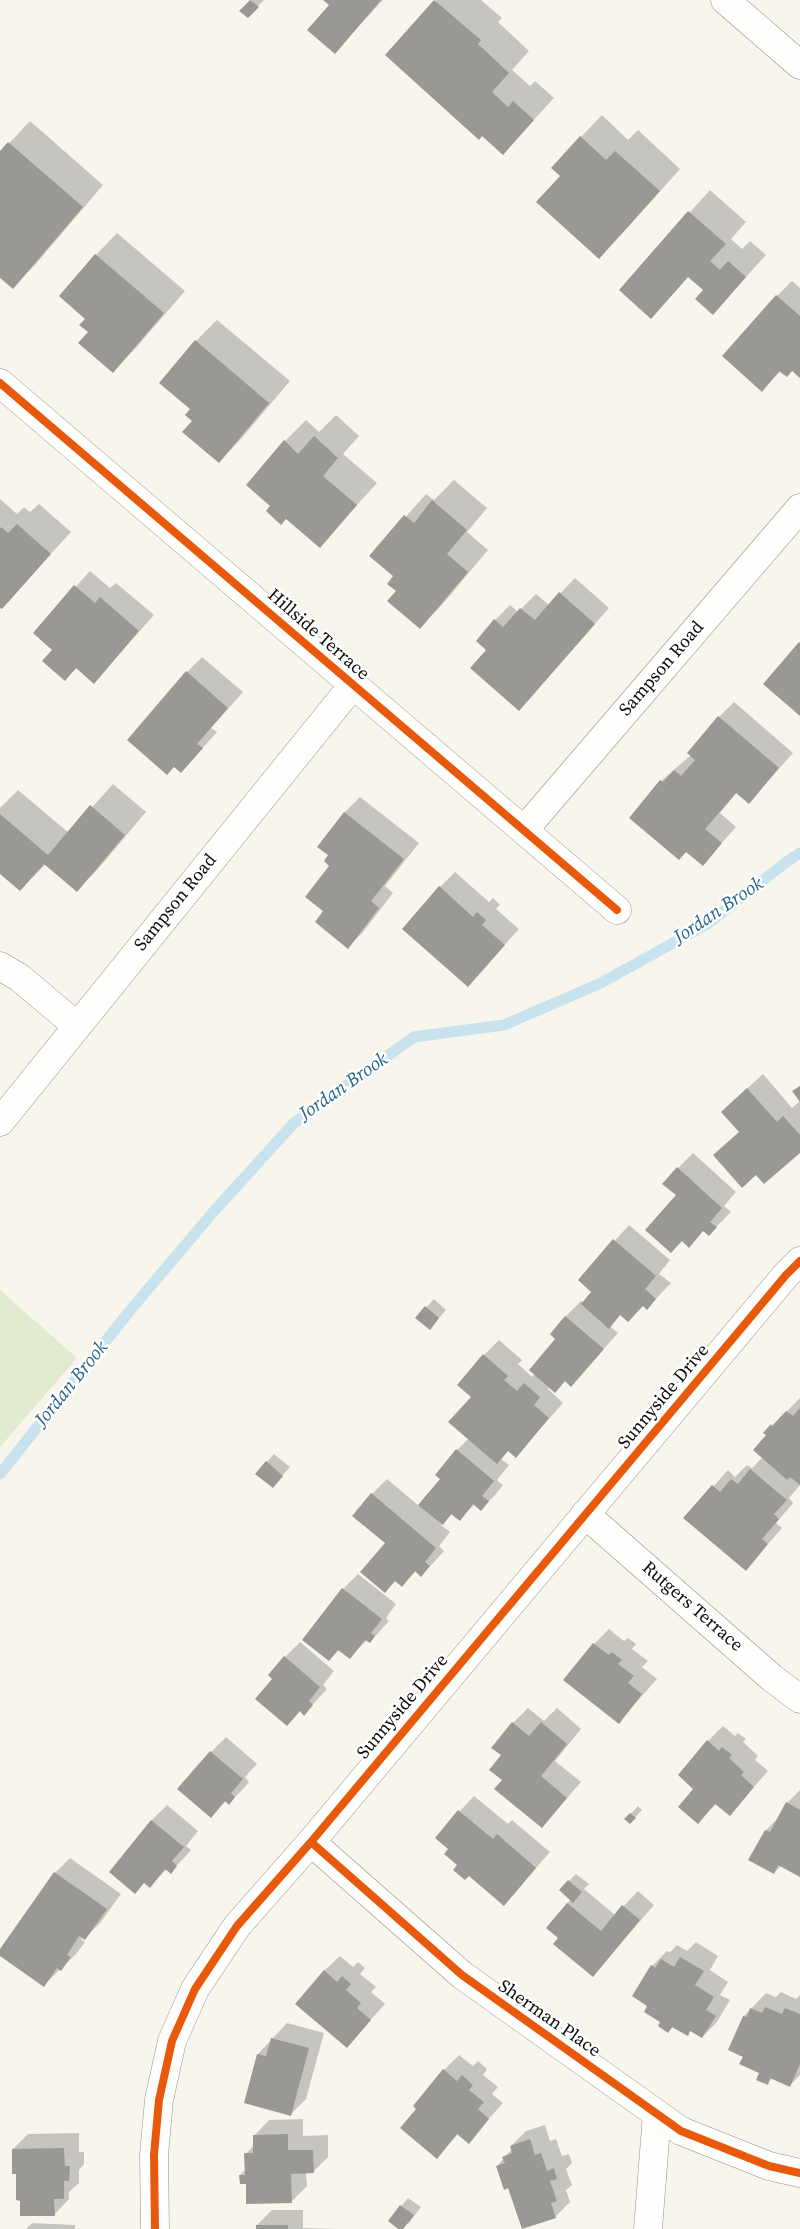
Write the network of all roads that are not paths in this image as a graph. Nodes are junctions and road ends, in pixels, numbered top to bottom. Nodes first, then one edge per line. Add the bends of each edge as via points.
1 (725, 0) edge
2 (800, 65) edge
3 (0, 383) edge
4 (800, 508) edge
5 (353, 685) junction
6 (524, 830) junction
7 (616, 910) dead end
8 (0, 966) edge
9 (77, 1026) junction
10 (0, 1122) edge
11 (800, 1261) edge
12 (585, 1514) junction
13 (800, 1699) edge
14 (311, 1842) junction
15 (657, 2114) junction
16 (800, 2173) edge
17 (155, 2229) edge
18 (648, 2229) edge

1 - 2 street
3 - 5 street, Hillside Terrace
4 - 6 street, Sampson Road
5 - 6 street, Hillside Terrace
5 - 9 street, Sampson Road
6 - 7 street, Hillside Terrace
8 - 9 street via 20,978
9 - 10 street, Sampson Road
11 - 12 street, Sunnyside Drive
12 - 13 street, Rutgers Terrace
12 - 14 street, Sunnyside Drive
14 - 15 street, Sherman Place via 462,1976
14 - 17 street, Sunnyside Drive via 237,1926 194,1989 172,2041 158,2109 154,2155
15 - 16 street, Sherman Place via 681,2131 769,2166
15 - 18 street

